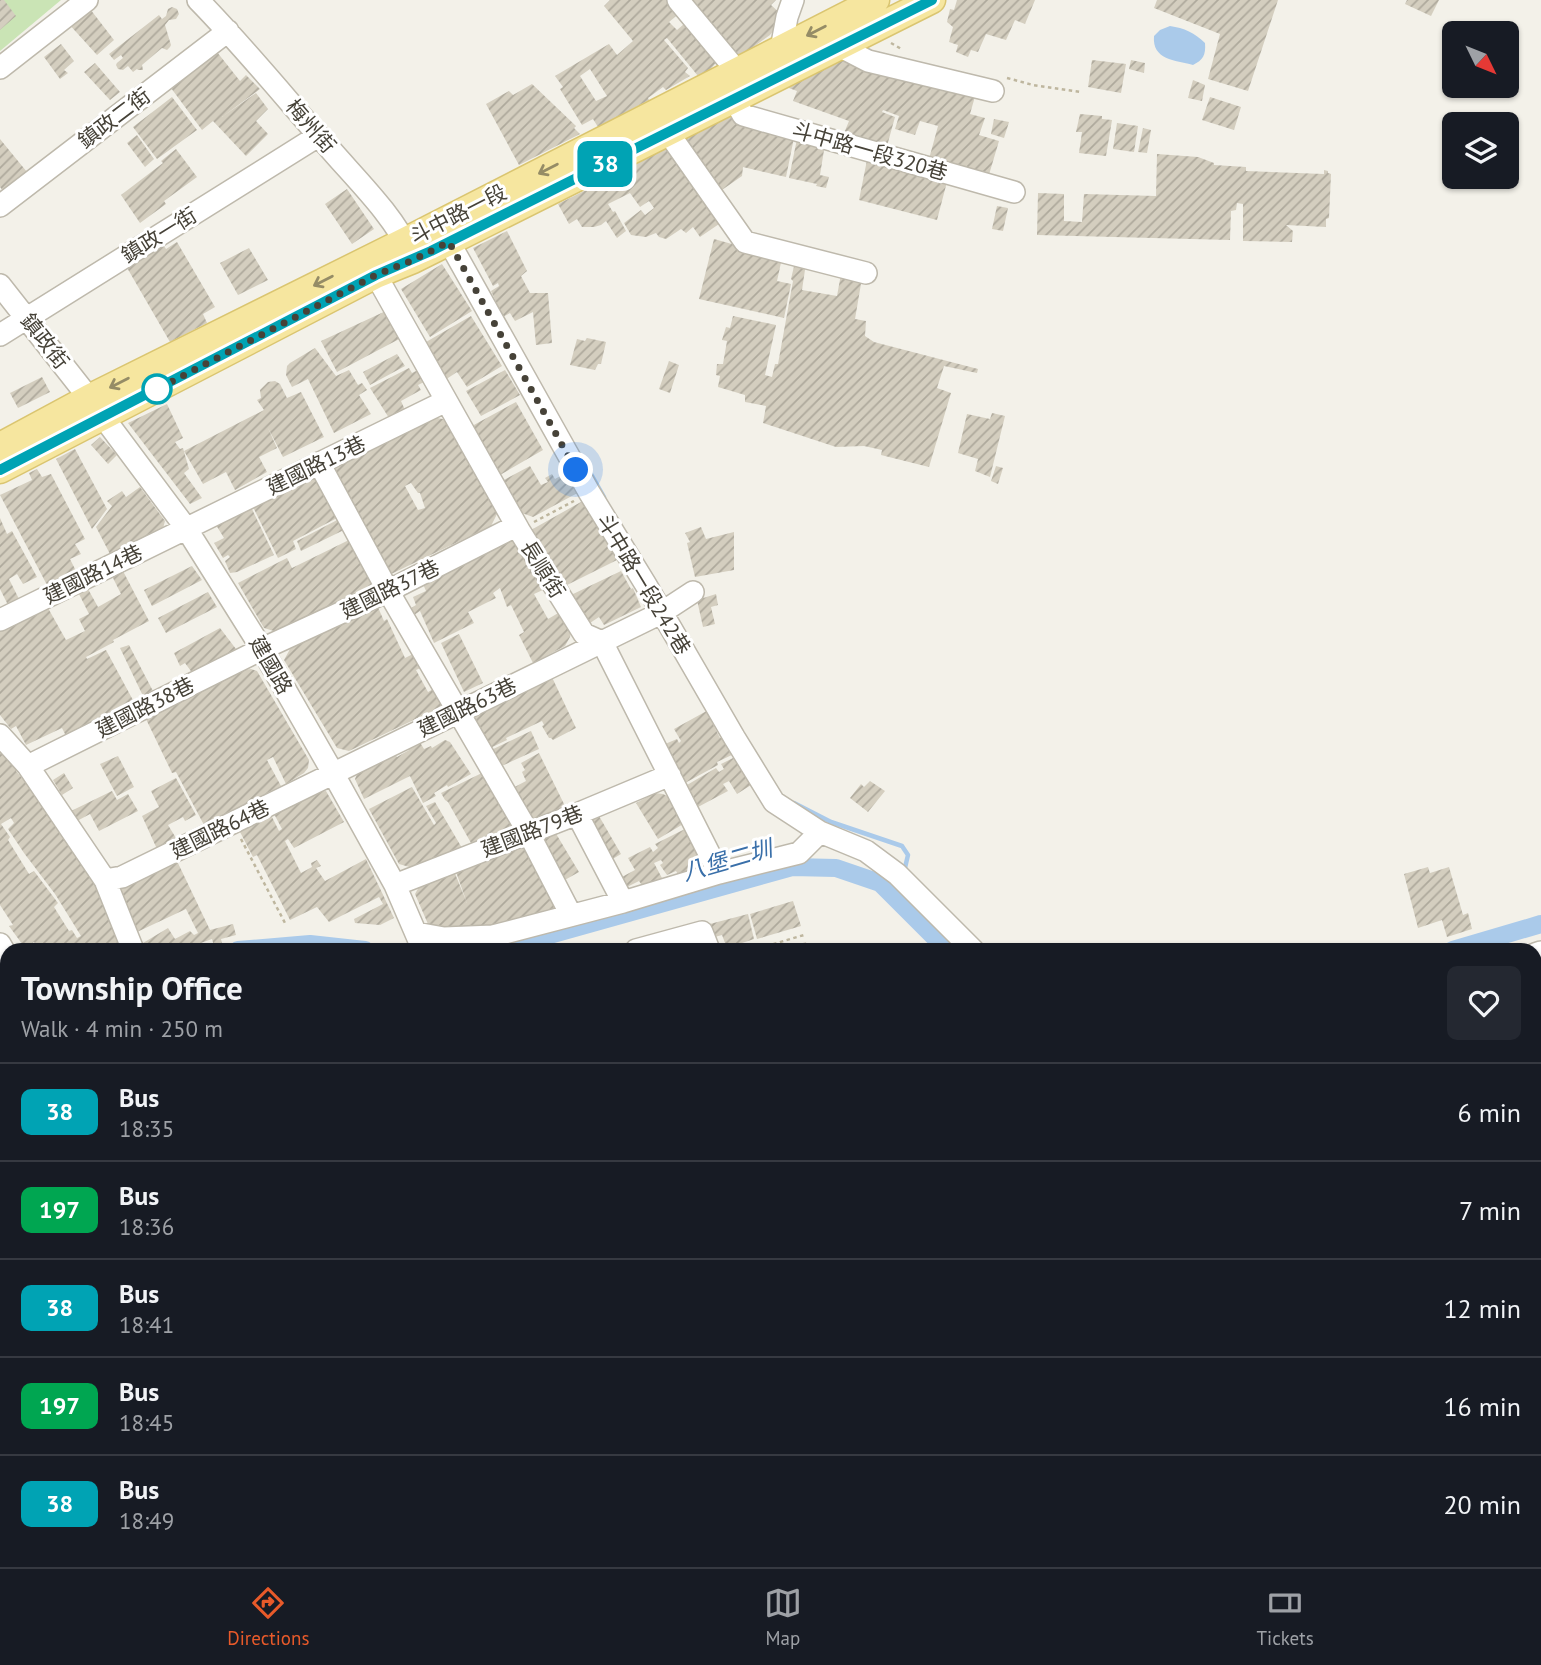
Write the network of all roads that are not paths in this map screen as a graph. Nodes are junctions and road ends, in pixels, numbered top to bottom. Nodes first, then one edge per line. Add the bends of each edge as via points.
1 (87, 0) edge
2 (198, 0) edge
3 (678, 0) edge
4 (793, 0) edge
5 (876, 0) edge
6 (932, 0) edge
7 (228, 31) junction
8 (839, 46) junction
9 (781, 49) junction
10 (0, 68) edge
11 (737, 71) junction
12 (993, 91) dead end
13 (734, 99) junction
14 (661, 123) junction
15 (318, 136) junction
16 (1014, 192) dead end
17 (508, 201) junction
18 (0, 206) edge
19 (449, 242) junction
20 (409, 251) junction
21 (372, 267) junction
22 (866, 272) dead end
23 (0, 285) edge
24 (26, 317) junction
25 (0, 335) edge
26 (446, 401) junction
27 (96, 408) junction
28 (0, 446) edge
29 (319, 463) junction
30 (0, 470) edge
31 (187, 528) junction
32 (518, 528) junction
33 (388, 591) junction
34 (693, 592) dead end
35 (662, 613) junction
36 (0, 620) edge
37 (601, 642) junction
38 (262, 649) junction
39 (458, 711) junction
40 (0, 735) edge
41 (28, 766) junction
42 (333, 773) junction
43 (670, 775) junction
44 (577, 814) junction
45 (528, 832) junction
46 (820, 832) junction
47 (719, 873) junction
48 (105, 880) junction
49 (395, 885) junction
50 (623, 902) junction
51 (571, 915) junction
52 (420, 941) edge
53 (131, 943) edge
54 (662, 943) edge
55 (706, 943) edge
56 (966, 943) edge

1 - 10 street
2 - 7 street, 梅州街
3 - 11 street
4 - 9 street
5 -> 9 main road, 斗中路一段
6 - 8 main road, 斗中路一段
7 - 15 street, 梅州街
7 - 18 street, 鎮政二街
8 - 12 street via 868,61
8 - 13 main road, 斗中路一段
9 - 11 main road, 斗中路一段
11 - 13 street
11 - 14 main road, 斗中路一段
13 - 14 main road, 斗中路一段
13 - 16 street, 斗中路一段320巷 via 743,115
14 - 17 main road, 斗中路一段
14 - 22 street via 745,242
15 - 20 street, 梅州街 via 376,202
15 - 24 street, 鎮政一街
17 - 19 main road, 斗中路一段
17 - 20 main road, 斗中路一段
19 - 20 main road, 斗中路一段
19 - 35 street, 斗中路一段242巷
20 - 21 main road, 斗中路一段
21 - 26 street, 長順街
21 - 27 main road, 斗中路一段
23 - 24 street, 鎮政街
24 - 25 street, 鎮政一街
24 - 27 street, 鎮政街
26 - 29 street, 建國路13巷
26 - 32 street, 長順街
27 - 28 main road, 斗中路一段
27 - 30 main road, 斗中路一段
27 - 31 street, 建國路
29 - 31 street, 建國路13巷
29 - 33 street
31 - 36 street, 建國路14巷
31 - 38 street, 建國路
32 - 33 street, 建國路37巷
32 - 37 street, 長順街 via 584,634
33 - 38 street, 建國路37巷
33 - 39 street
34 - 35 street, 建國路63巷
35 - 37 street, 建國路63巷
35 - 46 street, 斗中路一段242巷 via 774,802
37 - 39 street, 建國路63巷
37 - 43 street, 長順街
38 - 41 street, 建國路38巷
38 - 42 street, 建國路
39 - 42 street, 建國路63巷
39 - 45 street
40 - 41 street
41 - 48 street
42 - 48 street, 建國路64巷 via 121,877
42 - 49 street, 建國路
43 - 44 street, 建國路79巷
43 - 47 street, 長順街
44 - 45 street, 建國路79巷
44 - 50 street
45 - 49 street, 建國路79巷
45 - 51 street
46 - 47 street via 799,853
46 - 56 street, 斗中路一段242巷 via 866,851 897,874
47 - 50 street
48 - 53 street
49 - 52 street, 建國路
50 - 51 street
51 - 52 street via 493,936
54 - 55 street via 702,932

